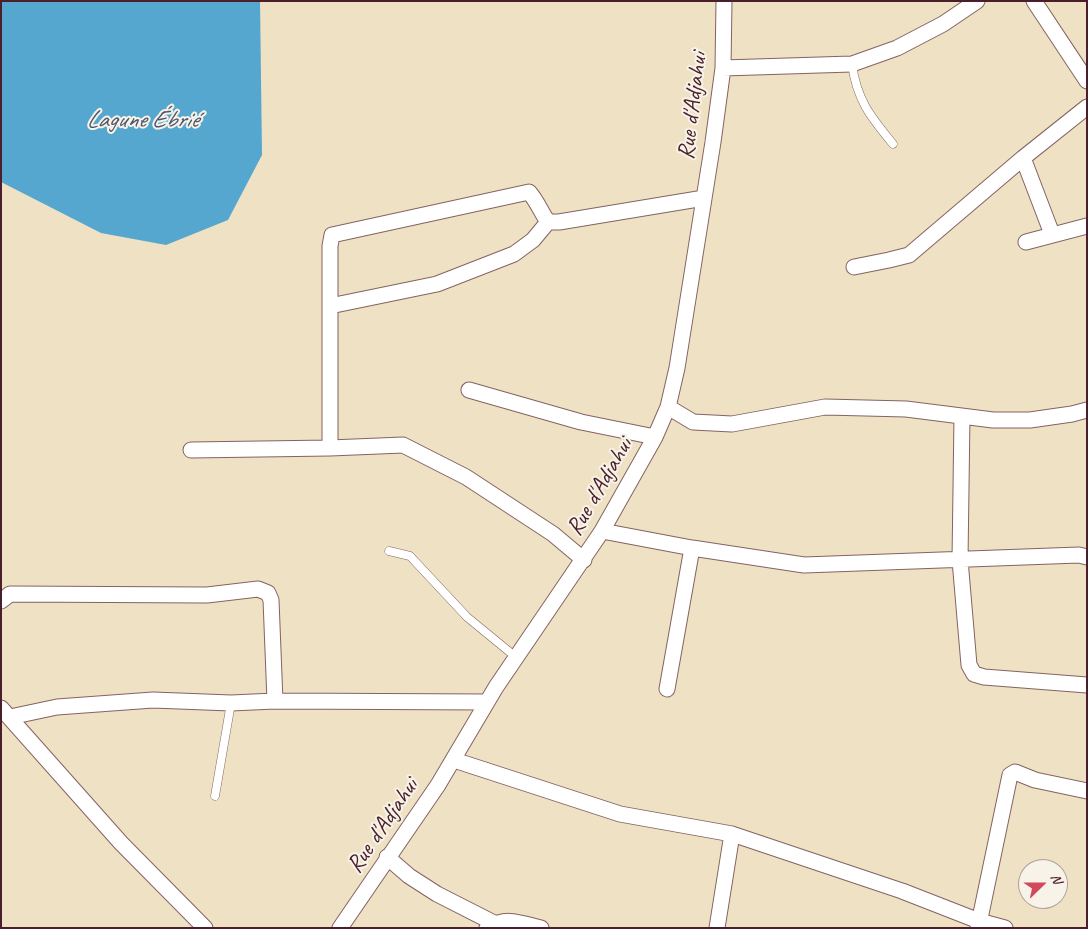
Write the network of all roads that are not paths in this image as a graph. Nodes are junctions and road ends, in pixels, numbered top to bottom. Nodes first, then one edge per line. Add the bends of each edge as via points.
1 (724, 1) edge
2 (977, 1) edge
3 (1034, 1) edge
4 (852, 64) junction
5 (723, 68) junction
6 (1087, 81) edge
7 (1087, 107) edge
8 (894, 144) dead end
9 (1022, 158) junction
10 (704, 198) junction
11 (548, 222) junction
12 (1087, 226) edge
13 (1052, 234) junction
14 (1026, 242) dead end
15 (854, 267) dead end
16 (330, 306) junction
17 (469, 390) dead end
18 (668, 406) junction
19 (1087, 410) edge
20 (962, 416) junction
21 (655, 437) junction
22 (330, 448) junction
23 (191, 450) dead end
24 (602, 532) junction
25 (692, 548) junction
26 (389, 551) dead end
27 (1087, 557) edge
28 (584, 560) junction
29 (960, 560) junction
30 (1, 601) edge
31 (517, 658) junction
32 (1087, 685) edge
33 (667, 688) dead end
34 (275, 701) junction
35 (487, 702) junction
36 (231, 703) junction
37 (5, 713) edge
38 (454, 760) junction
39 (1087, 791) edge
40 (215, 796) dead end
41 (732, 834) junction
42 (388, 857) junction
43 (979, 924) edge
44 (490, 926) edge
45 (206, 928) edge
46 (340, 928) edge
47 (541, 928) edge
48 (717, 928) edge
49 (1004, 928) edge

1 - 5 street, Rue d'Adjahui
2 - 4 street via 943,24 897,48
3 - 6 street
4 - 5 street
4 - 8 lane via 854,82 867,111
5 - 10 street, Rue d'Adjahui
7 - 9 street
9 - 13 street
9 - 15 street via 909,254
10 - 11 street
10 - 18 street, Rue d'Adjahui
11 - 16 street via 533,240 514,254 437,284
11 - 16 street via 536,199 528,192 332,235
12 - 13 street
13 - 14 street
16 - 22 street
17 - 21 street via 582,422
18 - 20 street via 693,422 712,424 739,423 826,407 906,409
18 - 21 street, Rue d'Adjahui
19 - 20 street via 1030,420
20 - 29 street
21 - 24 street, Rue d'Adjahui
22 - 23 street
22 - 28 street via 403,445 466,477 553,534
24 - 25 street
24 - 28 street, Rue d'Adjahui
25 - 29 street via 804,565
25 - 33 street
26 - 31 lane via 410,556 467,617
27 - 29 street
28 - 31 street, Rue d'Adjahui
29 - 32 street via 969,665 974,674
30 - 34 street via 10,594 207,595 258,589 268,593 272,600
31 - 35 street, Rue d'Adjahui
34 - 35 street
34 - 36 street
35 - 38 street, Rue d'Adjahui
36 - 37 street via 153,700
36 - 40 lane
37 - 45 street via 121,843
38 - 41 street via 620,814
38 - 42 street, Rue d'Adjahui
39 - 43 street via 1035,780 1015,772 1010,775
41 - 43 street via 902,891
41 - 48 street
42 - 44 street via 409,876
42 - 46 street, Rue d'Adjahui
43 - 49 street
44 - 47 street via 511,920

